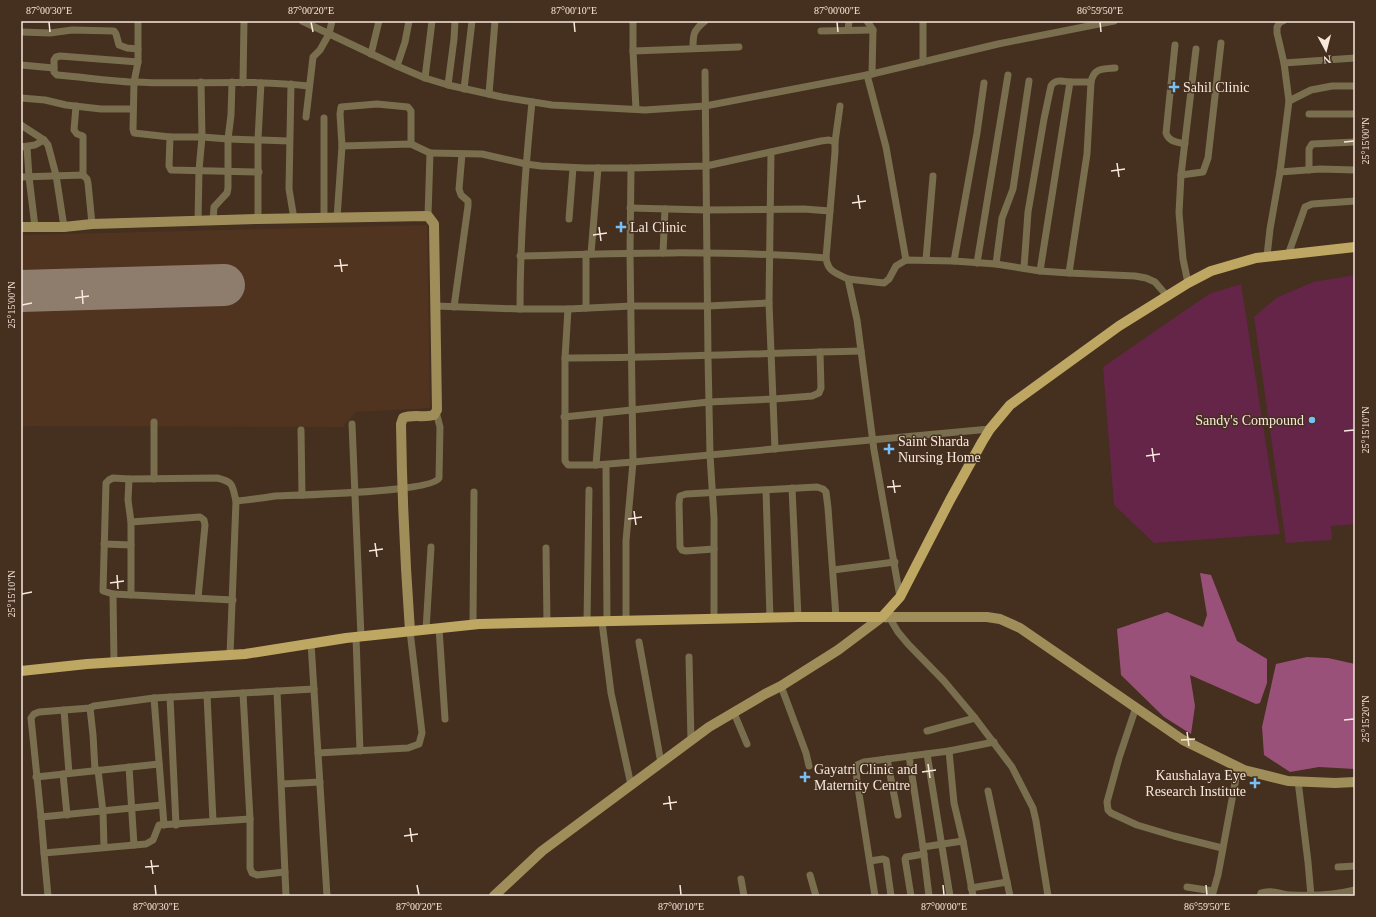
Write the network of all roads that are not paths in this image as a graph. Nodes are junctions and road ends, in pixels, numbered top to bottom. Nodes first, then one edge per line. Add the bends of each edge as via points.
1 (138, 21) edge
2 (244, 21) edge
3 (303, 21) edge
4 (332, 21) edge
5 (379, 21) edge
6 (409, 21) edge
7 (432, 21) edge
8 (456, 21) edge
9 (472, 21) edge
10 (495, 21) edge
11 (633, 21) edge
12 (705, 21) edge
13 (848, 21) edge
14 (867, 21) edge
15 (923, 21) edge
16 (1114, 21) edge
17 (1280, 21) edge
18 (848, 30) junction
19 (873, 30) junction
20 (822, 31) dead end
21 (21, 32) edge
22 (329, 34) junction
23 (1221, 43) dead end
24 (1175, 45) dead end
25 (739, 47) dead end
26 (693, 48) junction
27 (138, 49) junction
28 (1196, 49) dead end
29 (633, 51) junction
30 (371, 54) junction
31 (1355, 58) edge
32 (138, 62) junction
33 (923, 62) junction
34 (1284, 63) junction
35 (21, 65) edge
36 (397, 66) junction
37 (54, 68) junction
38 (1115, 68) dead end
39 (705, 72) dead end
40 (870, 74) junction
41 (1008, 75) dead end
42 (425, 78) junction
43 (1029, 81) dead end
44 (134, 82) junction
45 (201, 82) junction
46 (232, 82) junction
47 (1070, 82) junction
48 (1091, 82) junction
49 (243, 83) junction
50 (261, 83) junction
51 (984, 83) dead end
52 (291, 84) junction
53 (448, 85) junction
54 (309, 86) junction
55 (1355, 86) edge
56 (464, 89) junction
57 (488, 94) junction
58 (21, 98) edge
59 (532, 102) junction
60 (1289, 102) junction
61 (76, 106) junction
62 (705, 106) junction
63 (840, 106) dead end
64 (133, 109) junction
65 (636, 109) junction
66 (1309, 114) dead end
67 (1355, 114) edge
68 (306, 117) dead end
69 (324, 118) dead end
70 (21, 125) edge
71 (202, 136) junction
72 (170, 137) junction
73 (228, 139) junction
74 (258, 139) junction
75 (44, 140) junction
76 (289, 141) junction
77 (835, 142) junction
78 (1355, 142) edge
79 (411, 144) junction
80 (1185, 144) junction
81 (342, 146) junction
82 (24, 147) edge
83 (771, 152) junction
84 (430, 154) junction
85 (462, 154) junction
86 (526, 164) junction
87 (706, 166) junction
88 (574, 168) junction
89 (598, 168) junction
90 (631, 168) junction
91 (199, 170) junction
92 (1309, 170) junction
93 (1355, 170) edge
94 (229, 171) junction
95 (259, 172) junction
96 (1280, 172) junction
97 (56, 175) junction
98 (83, 175) junction
99 (1182, 175) junction
100 (932, 176) dead end
101 (25, 177) edge
102 (1355, 200) edge
103 (630, 208) junction
104 (665, 209) junction
105 (706, 210) junction
106 (770, 210) junction
107 (830, 211) junction
108 (428, 216) junction
109 (324, 218) junction
110 (337, 218) junction
111 (258, 219) junction
112 (294, 219) junction
113 (569, 219) dead end
114 (198, 221) junction
115 (213, 221) junction
116 (92, 224) junction
117 (21, 227) edge
118 (35, 227) junction
119 (64, 227) junction
120 (1355, 247) edge
121 (630, 253) junction
122 (663, 253) junction
123 (706, 253) junction
124 (770, 253) junction
125 (589, 254) junction
126 (1288, 255) junction
127 (520, 256) junction
128 (1267, 256) junction
129 (826, 258) junction
130 (906, 260) junction
131 (926, 260) junction
132 (954, 261) junction
133 (977, 263) junction
134 (996, 264) junction
135 (1024, 268) junction
136 (1040, 271) junction
137 (1069, 273) junction
138 (848, 279) junction
139 (1188, 283) junction
140 (1168, 296) junction
141 (769, 303) junction
142 (435, 306) junction
143 (632, 306) junction
144 (708, 306) junction
145 (454, 307) junction
146 (586, 308) junction
147 (520, 309) junction
148 (568, 309) junction
149 (861, 351) junction
150 (820, 352) junction
151 (770, 353) junction
152 (632, 357) junction
153 (708, 357) junction
154 (565, 358) junction
155 (774, 399) junction
156 (709, 402) junction
157 (633, 411) junction
158 (436, 412) junction
159 (600, 414) junction
160 (564, 417) junction
161 (154, 422) dead end
162 (352, 424) dead end
163 (301, 430) dead end
164 (990, 430) junction
165 (873, 440) junction
166 (775, 449) junction
167 (710, 455) junction
168 (633, 462) junction
169 (596, 465) junction
170 (606, 465) junction
171 (129, 479) junction
172 (154, 479) junction
173 (792, 488) junction
174 (402, 489) junction
175 (589, 490) dead end
176 (766, 490) junction
177 (355, 492) junction
178 (474, 492) dead end
179 (713, 493) junction
180 (302, 495) junction
181 (236, 501) junction
182 (131, 522) junction
183 (104, 544) junction
184 (131, 545) junction
185 (431, 547) dead end
186 (546, 548) dead end
187 (714, 549) junction
188 (895, 562) junction
189 (833, 570) junction
190 (113, 594) junction
191 (131, 595) junction
192 (900, 597) junction
193 (198, 598) junction
194 (233, 600) junction
195 (798, 617) junction
196 (836, 617) junction
197 (885, 617) junction
198 (770, 618) junction
199 (714, 619) junction
200 (605, 621) junction
201 (626, 621) junction
202 (587, 622) junction
203 (547, 623) junction
204 (473, 625) junction
205 (439, 628) junction
206 (426, 630) junction
207 (410, 631) junction
208 (359, 637) junction
209 (639, 642) dead end
210 (310, 643) junction
211 (230, 655) junction
212 (688, 656) dead end
213 (114, 662) junction
214 (21, 671) edge
215 (781, 686) junction
216 (314, 689) junction
217 (277, 691) junction
218 (243, 693) junction
219 (207, 695) junction
220 (170, 697) junction
221 (154, 698) junction
222 (1136, 707) junction
223 (90, 708) junction
224 (64, 710) junction
225 (734, 713) junction
226 (975, 718) junction
227 (445, 719) dead end
228 (927, 731) dead end
229 (691, 741) junction
230 (994, 742) junction
231 (747, 744) dead end
232 (360, 751) junction
233 (949, 751) junction
234 (318, 753) junction
235 (927, 754) junction
236 (909, 756) junction
237 (888, 759) junction
238 (661, 763) junction
239 (159, 764) junction
240 (809, 766) dead end
241 (129, 767) junction
242 (1238, 767) junction
243 (97, 770) junction
244 (66, 774) junction
245 (36, 777) junction
246 (1298, 781) junction
247 (320, 782) junction
248 (1355, 782) edge
249 (282, 784) junction
250 (631, 785) junction
251 (988, 791) dead end
252 (162, 806) junction
253 (132, 809) junction
254 (103, 812) junction
255 (67, 815) junction
256 (898, 815) dead end
257 (41, 817) junction
258 (250, 819) junction
259 (213, 821) junction
260 (164, 825) junction
261 (176, 825) junction
262 (963, 841) junction
263 (942, 844) junction
264 (134, 845) junction
265 (104, 847) junction
266 (1222, 848) junction
267 (924, 850) junction
268 (44, 853) junction
269 (870, 861) junction
270 (1355, 866) edge
271 (1338, 867) dead end
272 (285, 872) junction
273 (810, 875) dead end
274 (742, 879) dead end
275 (1007, 882) junction
276 (1187, 887) dead end
277 (971, 888) junction
278 (1355, 890) edge
279 (1212, 893) edge
280 (1311, 895) edge
281 (48, 896) edge
282 (286, 896) edge
283 (327, 896) edge
284 (494, 896) edge
285 (744, 896) edge
286 (816, 896) edge
287 (875, 896) edge
288 (891, 896) edge
289 (911, 896) edge
290 (929, 896) edge
291 (950, 896) edge
292 (973, 896) edge
293 (1010, 896) edge
294 (1048, 896) edge
295 (1260, 896) edge
296 (1290, 896) edge

1 - 27 street
2 - 49 street
3 - 22 street
4 - 22 street
5 - 30 street
6 - 36 street
7 - 42 street
8 - 53 street
9 - 56 street
10 - 57 street
11 - 29 street
12 - 26 street via 693,34
13 - 18 street
14 - 19 street
15 - 33 street
16 - 33 street
17 - 34 street via 1277,33
18 - 19 street
18 - 20 street
19 - 40 street
21 - 27 street via 114,31 119,45
22 - 30 street
22 - 54 street via 313,57
23 - 99 street via 1206,166 1203,172
24 - 80 street via 1166,133 1171,140
25 - 26 street
26 - 29 street
27 - 32 street
28 - 80 street
29 - 65 street
30 - 36 street
31 - 34 street
32 - 37 street via 60,56 55,59
32 - 44 street
33 - 40 street
34 - 60 street
35 - 37 street
36 - 42 street
37 - 44 street via 58,75
38 - 48 street via 1096,71
39 - 62 street
40 - 62 street
40 - 130 street
41 - 133 street
42 - 53 street
43 - 134 street via 1013,189 1002,218
44 - 45 street
44 - 64 street
45 - 46 street
45 - 71 street
46 - 49 street
46 - 73 street
47 - 48 street
47 - 135 street via 1058,81 1051,86 1028,212
47 - 136 street
48 - 137 street via 1087,154
49 - 50 street
50 - 52 street
50 - 74 street
51 - 132 street
52 - 54 street
52 - 76 street
53 - 56 street
54 - 68 street
55 - 60 street via 1332,86 1311,90
56 - 57 street
57 - 59 street
58 - 61 street
59 - 65 street
59 - 86 street
60 - 96 street
61 - 64 street
61 - 98 street via 74,130 83,136
62 - 65 street
62 - 87 street
63 - 77 street
64 - 72 street via 134,133
66 - 67 street
69 - 109 street
70 - 75 street
71 - 72 street
71 - 73 street
71 - 91 street
72 - 91 street via 170,168
73 - 74 street
73 - 94 street
74 - 76 street
74 - 95 street
75 - 82 street
75 - 97 street via 48,145
76 - 112 street via 289,189
77 - 83 street via 821,141
77 - 107 street
78 - 92 street via 1312,144 1309,149
79 - 81 street
79 - 81 street via 409,108 377,104 341,107
79 - 84 street
80 - 99 street
81 - 110 street
82 - 101 street
83 - 87 street
83 - 106 street
84 - 85 street
84 - 108 street
85 - 86 street via 482,154
85 - 145 street via 459,189 468,201 468,206
86 - 88 street
86 - 127 street
87 - 90 street
87 - 105 street
88 - 89 street
88 - 113 street
89 - 90 street
89 - 125 street
90 - 103 street
91 - 94 street
91 - 114 street
92 - 93 street
92 - 96 street
94 - 95 street
94 - 115 street via 227,193 214,207
95 - 111 street
96 - 128 street
97 - 98 street
97 - 101 street
97 - 119 street
98 - 116 street via 88,183
99 - 139 street via 1179,213
100 - 131 street
101 - 118 street
102 - 126 street via 1312,204 1305,207
103 - 104 street
103 - 121 street
104 - 105 street
104 - 122 street
105 - 106 street
105 - 123 street
106 - 107 street
106 - 124 street
107 - 129 street
108 - 110 street
108 - 142 street via 434,224
109 - 110 street
109 - 112 street
111 - 112 street
111 - 115 street
114 - 115 street
114 - 116 street
116 - 119 street
117 - 118 street
118 - 119 street
120 - 126 main road
121 - 122 street
121 - 125 street
121 - 143 street
122 - 123 street
123 - 124 street
123 - 144 street
124 - 129 street
124 - 141 street
125 - 127 street
125 - 146 street
126 - 128 main road
127 - 147 street
128 - 139 main road via 1211,271
129 - 138 street via 828,268
130 - 131 street
130 - 138 street via 896,266 884,283
131 - 132 street
132 - 133 street
133 - 134 street
134 - 135 street
135 - 136 street
136 - 137 street
137 - 140 street via 1146,278 1155,282
138 - 149 street
139 - 140 main road
140 - 164 main road via 1119,326 1010,405
141 - 144 street
141 - 151 street
142 - 145 street
142 - 158 street
143 - 144 street
143 - 146 street
143 - 152 street
144 - 153 street
145 - 147 street
146 - 148 street
147 - 148 street
148 - 154 street
149 - 150 street
149 - 165 street
150 - 151 street
150 - 155 street via 819,393 812,396
151 - 153 street
151 - 155 street
152 - 153 street
152 - 154 street
152 - 157 street
153 - 156 street
154 - 160 street
155 - 156 street
155 - 166 street
156 - 157 street
156 - 167 street
157 - 159 street
157 - 168 street
158 - 174 street via 429,416 403,418
158 - 174 street via 440,427 438,481
159 - 160 street
159 - 169 street
160 - 169 street via 565,461 568,466
161 - 172 street
162 - 177 street
163 - 180 street
164 - 165 street
164 - 192 main road via 950,500
165 - 166 street
165 - 188 street
166 - 167 street
167 - 168 street
167 - 179 street
168 - 170 street
168 - 201 street via 626,541
169 - 170 street
170 - 200 street
171 - 172 street
171 - 182 street
171 - 183 street via 113,478 106,483
172 - 181 street via 228,480
173 - 176 street
173 - 189 street via 817,487 826,492
173 - 195 street
174 - 177 street
174 - 207 street
175 - 202 street
176 - 179 street
176 - 198 street
177 - 180 street
177 - 208 street
178 - 204 street
179 - 187 street
179 - 187 street via 686,494 680,496 679,503 682,550
180 - 181 street
181 - 194 street
182 - 184 street
182 - 193 street via 200,517 204,520
183 - 184 street
183 - 190 street via 104,591
184 - 191 street
185 - 206 street
186 - 203 street
187 - 199 street
188 - 189 street
188 - 192 street
189 - 196 street
190 - 191 street
190 - 213 street
191 - 193 street
192 - 197 main road
193 - 194 street
194 - 211 street
195 - 196 main road
195 - 198 main road
196 - 197 main road
197 - 215 street
197 - 222 street via 1000,619 1020,628
197 - 226 street
198 - 199 main road
199 - 201 main road
200 - 201 main road
200 - 202 main road
200 - 250 street via 611,693
202 - 203 main road
203 - 204 main road
204 - 205 main road
205 - 206 main road
205 - 227 street
206 - 207 main road
207 - 208 main road
207 - 232 street via 422,733 419,744 408,748
208 - 210 main road
208 - 232 street
209 - 238 street
210 - 211 main road
210 - 216 street
211 - 213 main road
212 - 229 street
213 - 214 main road
215 - 225 street
215 - 240 street
216 - 217 street
216 - 234 street
217 - 218 street
217 - 249 street
218 - 219 street
218 - 258 street
219 - 220 street
219 - 259 street
220 - 221 street
220 - 261 street
221 - 223 street
221 - 239 street
222 - 242 street via 1183,740
222 - 266 street via 1107,802 1108,810 1137,825
223 - 224 street
223 - 243 street
224 - 244 street
224 - 245 street via 39,712 31,718
225 - 229 street
225 - 231 street
226 - 228 street
226 - 230 street
229 - 238 street
230 - 233 street
230 - 294 street via 1012,767 1033,808
232 - 234 street
233 - 235 street
233 - 262 street via 954,803
234 - 247 street
235 - 236 street
235 - 263 street
236 - 237 street
236 - 267 street
237 - 256 street
237 - 269 street via 860,763 856,769
238 - 250 street
239 - 241 street
239 - 252 street
241 - 243 street
241 - 253 street
242 - 246 street via 1288,781
242 - 266 street
243 - 244 street
243 - 254 street
244 - 245 street
244 - 255 street
245 - 257 street
246 - 248 street
246 - 280 street
247 - 249 street
247 - 283 street
249 - 272 street
250 - 284 street via 542,851
251 - 275 street
252 - 253 street
252 - 260 street
253 - 254 street
253 - 264 street
254 - 255 street
254 - 265 street
255 - 257 street
257 - 268 street
258 - 259 street
258 - 272 street via 252,873 256,875
259 - 261 street
260 - 261 street
260 - 264 street via 159,825 154,840
262 - 263 street
262 - 277 street
263 - 267 street
263 - 291 street
264 - 265 street
265 - 268 street
266 - 279 street
267 - 289 street via 905,859
267 - 290 street
268 - 281 street
269 - 287 street
269 - 288 street via 886,860
270 - 271 street
272 - 282 street
273 - 286 street
274 - 285 street
275 - 277 street
275 - 293 street
276 - 279 street
277 - 292 street
278 - 280 street
280 - 296 street
295 - 296 street via 1261,893 1270,891

